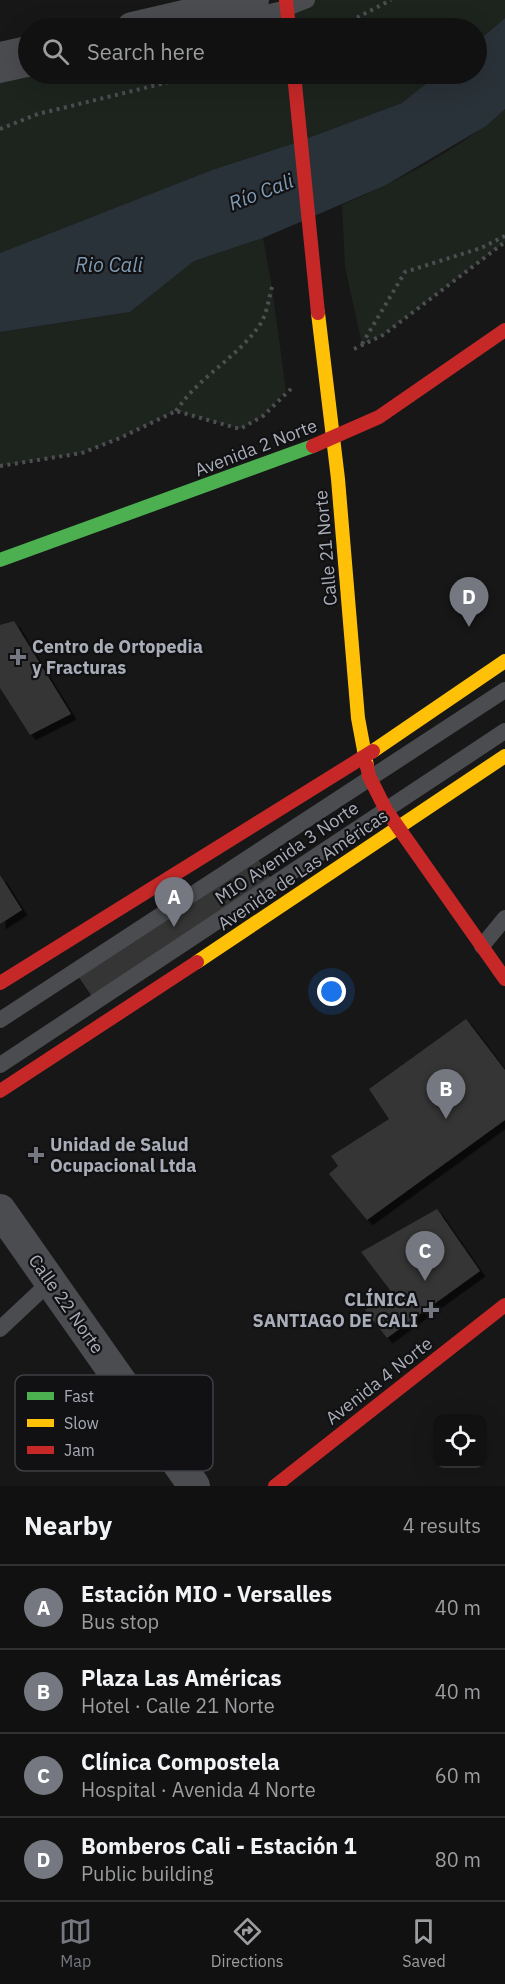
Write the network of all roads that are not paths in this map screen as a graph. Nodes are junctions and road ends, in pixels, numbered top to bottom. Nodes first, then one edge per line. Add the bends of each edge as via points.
1 (253, 0) edge
2 (307, 0) edge
3 (287, 4) edge
4 (175, 18) edge
5 (236, 18) edge
6 (18, 54) edge
7 (0, 58) edge
8 (18, 71) edge
9 (0, 75) edge
10 (296, 84) edge
11 (505, 330) edge
12 (334, 438) junction
13 (0, 560) edge
14 (505, 661) edge
15 (505, 690) edge
16 (505, 731) edge
17 (364, 757) junction
18 (504, 759) edge
19 (369, 776) junction
20 (386, 810) junction
21 (399, 828) junction
22 (505, 918) edge
23 (482, 946) junction
24 (505, 979) edge
25 (0, 982) edge
26 (0, 1020) edge
27 (0, 1065) edge
28 (0, 1091) edge
29 (0, 1210) edge
30 (50, 1282) junction
31 (505, 1305) edge
32 (0, 1329) edge
33 (116, 1375) edge
34 (183, 1471) edge
35 (194, 1486) edge
36 (275, 1486) edge

1 - 4 street
2 - 3 lane
3 - 5 lane
6 - 7 street
8 - 9 lane
10 - 12 main road, Calle 21 Norte
11 - 12 main road, Avenida 2 Norte via 379,417
12 - 13 main road, Avenida 2 Norte
12 - 17 main road, Calle 21 Norte
14 - 17 main road
15 - 19 lane, MIO Avenida 3 Norte via 430,741
16 - 20 lane, MIO Avenida 3 Norte
17 - 19 main road, Calle 21 Norte
17 - 25 main road
18 - 21 main road, Avenida de Las Américas
19 - 20 main road, Calle 21 Norte
19 - 26 lane, MIO Avenida 3 Norte
20 - 21 main road, Calle 21 Norte
20 - 27 lane, MIO Avenida 3 Norte
21 - 23 main road, Calle 21 Norte
21 - 28 main road, Avenida de Las Américas
22 - 23 lane
23 - 24 main road, Calle 21 Norte
29 - 30 street, Calle 22 Norte
30 - 32 lane
30 - 33 street, Calle 22 Norte
31 - 36 main road, Avenida 4 Norte
34 - 35 street, Calle 22 Norte

